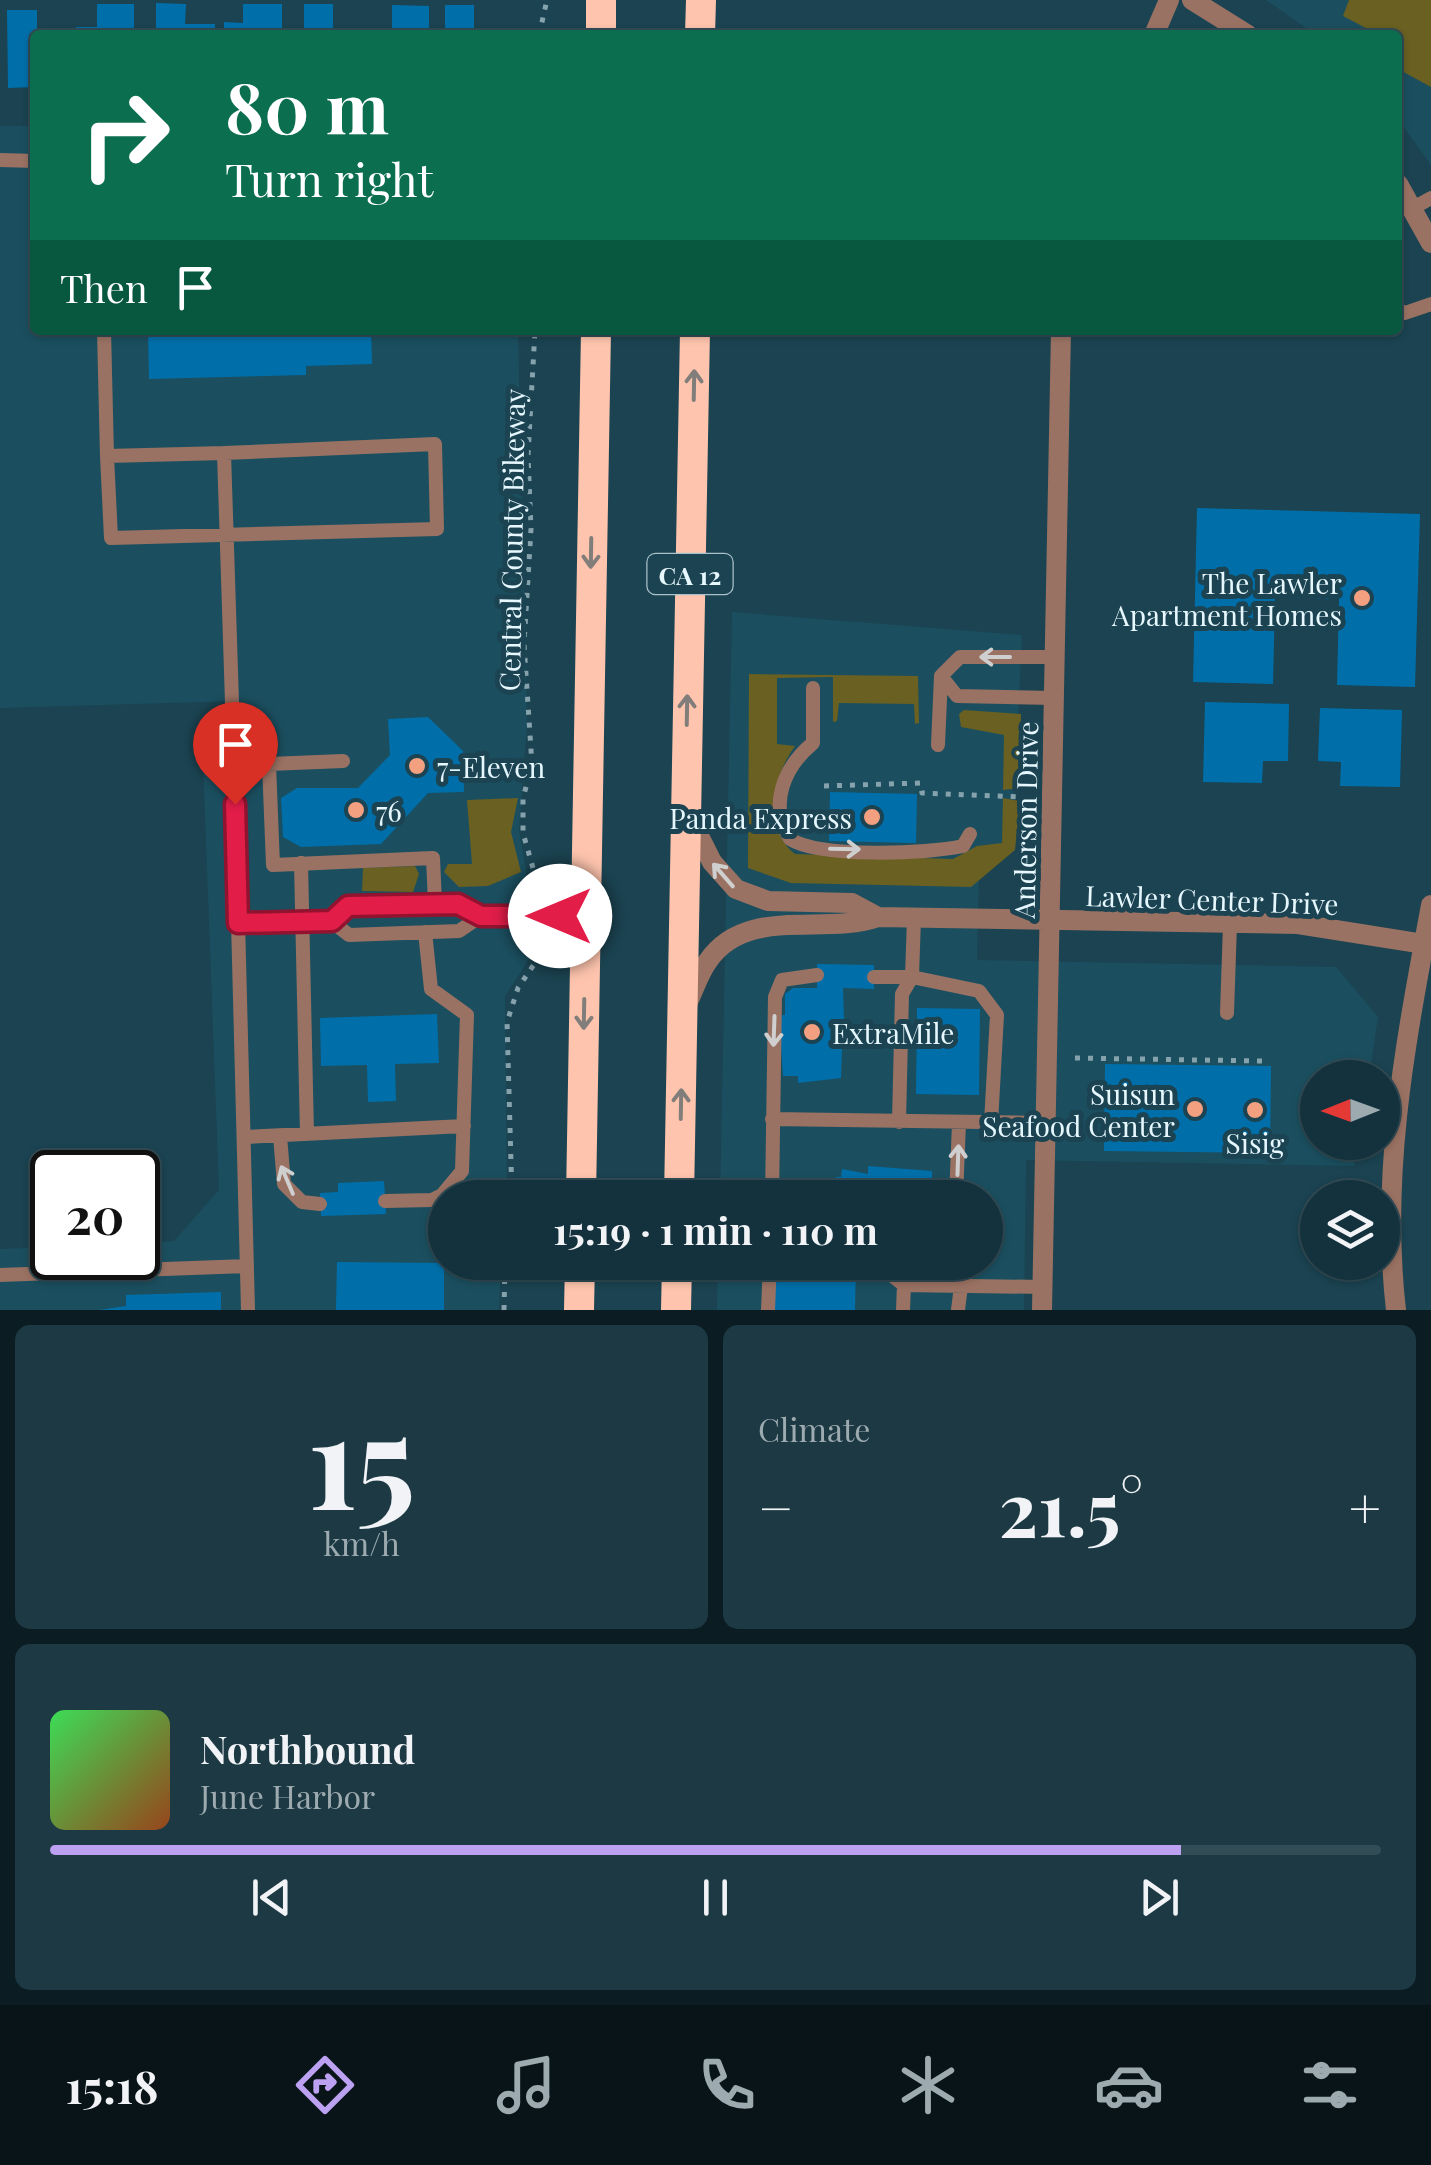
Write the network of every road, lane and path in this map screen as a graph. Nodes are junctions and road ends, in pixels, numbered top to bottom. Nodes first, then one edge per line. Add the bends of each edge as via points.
1 (547, 0) edge
2 (602, 0) edge
3 (701, 0) edge
4 (1169, 0) edge
5 (1192, 0) edge
6 (541, 30) edge
7 (601, 30) edge
8 (700, 30) edge
9 (1156, 30) edge
10 (1240, 30) edge
11 (0, 160) edge
12 (30, 161) edge
13 (1402, 187) edge
14 (1422, 203) edge
15 (1431, 243) edge
16 (1431, 304) edge
17 (1402, 312) edge
18 (104, 335) edge
19 (535, 335) edge
20 (596, 335) edge
21 (695, 335) edge
22 (1061, 335) edge
23 (224, 452) junction
24 (107, 456) junction
25 (227, 535) junction
26 (1056, 657) junction
27 (941, 676) junction
28 (813, 688) dead end
29 (1055, 698) junction
30 (938, 745) dead end
31 (343, 761) dead end
32 (269, 764) junction
33 (234, 765) junction
34 (824, 786) dead end
35 (1022, 797) dead end
36 (685, 808) junction
37 (970, 834) dead end
38 (301, 864) junction
39 (533, 868) dead end
40 (435, 904) junction
41 (1431, 905) edge
42 (481, 916) junction
43 (586, 917) junction
44 (878, 917) junction
45 (914, 918) junction
46 (332, 921) junction
47 (302, 922) junction
48 (1051, 922) junction
49 (238, 923) junction
50 (1230, 924) junction
51 (424, 932) junction
52 (1428, 945) edge
53 (536, 963) dead end
54 (817, 975) dead end
55 (874, 977) dead end
56 (912, 977) junction
57 (684, 1010) junction
58 (1228, 1012) dead end
59 (1075, 1058) dead end
60 (1262, 1062) dead end
61 (772, 1119) junction
62 (900, 1122) junction
63 (959, 1123) junction
64 (991, 1123) junction
65 (1046, 1124) junction
66 (464, 1126) junction
67 (307, 1134) junction
68 (280, 1136) junction
69 (244, 1138) junction
70 (511, 1180) edge
71 (581, 1180) edge
72 (679, 1180) edge
73 (772, 1180) edge
74 (957, 1180) edge
75 (385, 1202) dead end
76 (320, 1204) dead end
77 (247, 1266) junction
78 (0, 1275) edge
79 (505, 1280) edge
80 (580, 1280) edge
81 (677, 1280) edge
82 (769, 1280) edge
83 (897, 1280) edge
84 (904, 1286) junction
85 (961, 1286) junction
86 (1042, 1287) junction
87 (248, 1310) edge
88 (504, 1310) edge
89 (579, 1310) edge
90 (676, 1310) edge
91 (768, 1310) edge
92 (903, 1310) edge
93 (958, 1310) edge
94 (1042, 1310) edge
95 (1396, 1310) edge

1 - 6 path
2 - 7 highway
3 - 8 highway
4 - 9 street
5 - 10 street
11 - 12 lane
13 - 14 street
14 - 15 street
16 - 17 lane
18 - 24 lane
19 - 39 path, Central County Bikeway via 524,644 532,765 523,816
20 -> 43 highway
36 -> 21 highway, CA 12
22 - 26 street, Anderson Drive
23 - 24 lane
23 - 25 lane
23 - 25 lane via 435,444 437,529
24 - 25 lane via 111,538
25 - 33 lane
26 -> 27 lane via 960,657
26 - 29 street, Anderson Drive
27 - 29 lane via 957,696
27 - 30 lane
28 -> 37 lane via 813,744 783,779 782,827 800,846 948,850
29 - 48 street, Anderson Drive
31 - 32 lane
32 - 33 lane
32 - 38 lane via 273,864
33 - 49 lane
34 - 35 path via 920,783 922,792
44 -> 36 street, Lawler Center Drive via 852,903 768,901 736,889 712,862
36 - 57 highway, CA 12
38 - 40 lane via 433,858
38 - 47 lane
40 - 42 lane via 458,904
40 - 46 lane via 348,906
41 - 52 street
42 - 43 lane
42 - 51 lane via 459,931
43 -> 71 highway
44 - 45 street, Lawler Center Drive
44 - 57 street, Lawler Center Drive via 853,926 768,926 735,935 709,959
45 - 48 street, Lawler Center Drive
45 - 56 lane
46 - 47 lane
46 - 51 lane via 349,935
47 - 49 lane
47 - 67 lane
48 - 50 street, Lawler Center Drive
48 - 65 street, Anderson Drive
49 - 69 lane
50 - 52 street, Lawler Center Drive via 1298,924
50 - 58 lane
51 - 66 lane via 430,990 466,1015
52 - 95 street via 1390,1158
53 - 70 path via 518,988 507,1022
54 -> 61 lane via 790,976 777,987
55 - 56 lane
56 - 62 lane via 902,994
56 - 64 lane via 979,991 997,1016
72 -> 57 highway, CA 12
59 - 60 path
61 - 62 lane
61 - 73 lane
62 - 63 lane
63 - 64 lane
74 -> 63 lane
64 - 65 lane
65 - 86 street, Anderson Drive
66 - 67 lane
66 - 75 lane via 462,1171 442,1196
67 - 68 lane
68 - 69 lane
76 -> 68 lane via 302,1202 284,1184
69 - 77 lane
77 - 78 lane
77 - 87 lane
79 - 88 path
80 - 89 highway
81 - 90 highway
82 - 91 lane
83 - 84 lane
84 - 85 lane
84 - 92 lane
85 - 86 lane
85 - 93 lane
86 - 94 street, Anderson Drive

